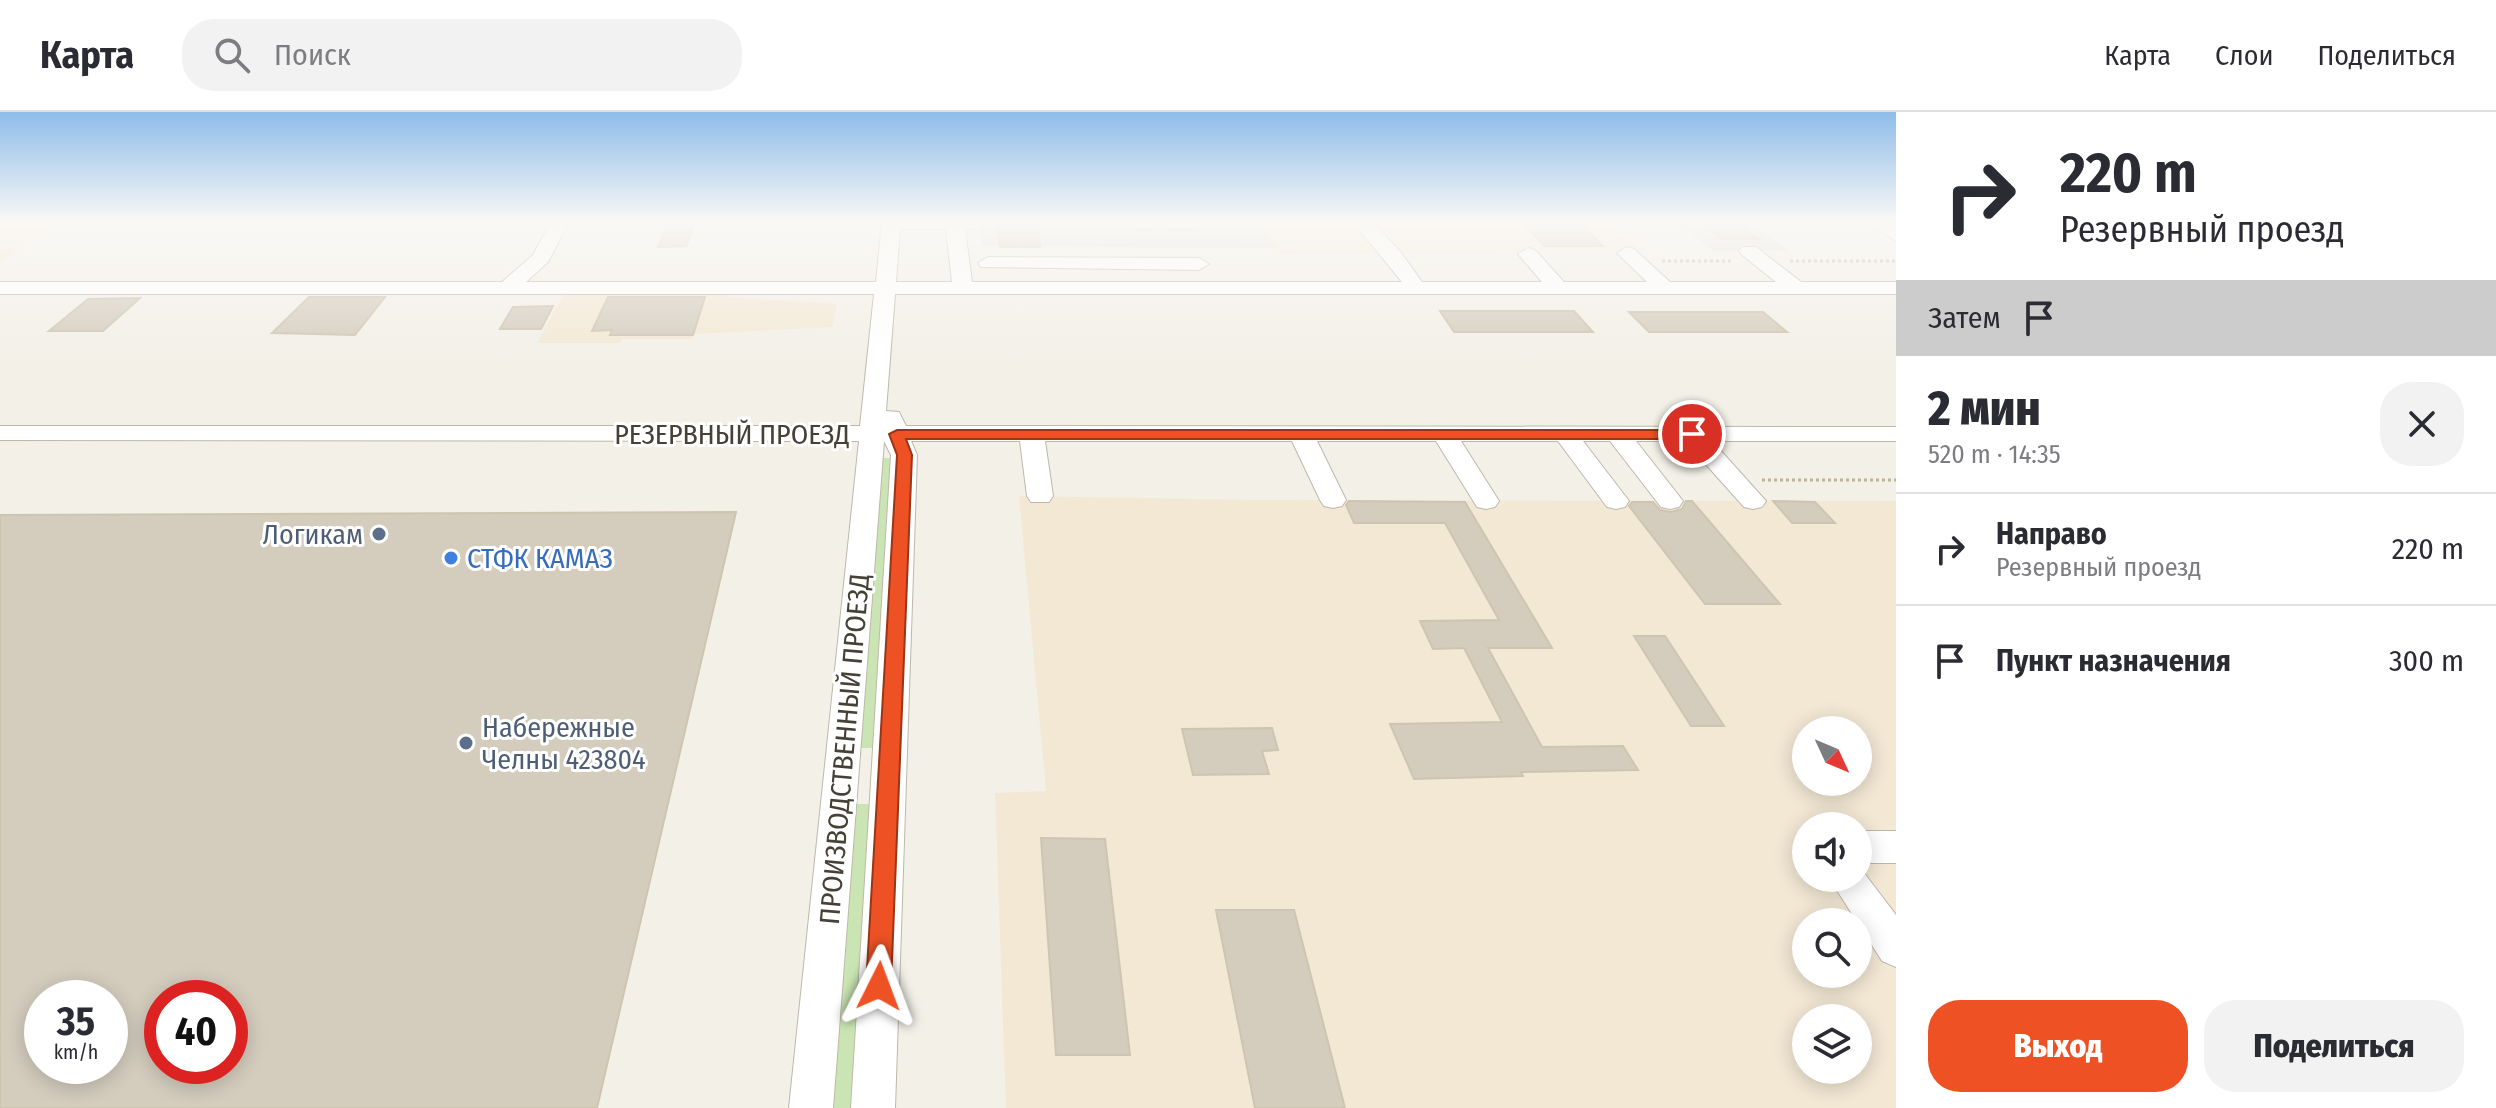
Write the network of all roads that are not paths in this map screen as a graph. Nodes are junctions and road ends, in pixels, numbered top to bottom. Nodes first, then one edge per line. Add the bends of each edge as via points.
1 (529, 268) edge
2 (888, 268) edge
3 (961, 268) edge
4 (1200, 268) edge
5 (1402, 268) edge
6 (1541, 268) edge
7 (1644, 268) edge
8 (1771, 268) edge
9 (0, 288) edge
10 (507, 288) junction
11 (887, 288) junction
12 (963, 288) junction
13 (1206, 288) junction
14 (1416, 288) junction
15 (1558, 288) junction
16 (1665, 288) junction
17 (1796, 288) junction
18 (1896, 288) edge
19 (0, 433) edge
20 (884, 434) junction
21 (1565, 434) junction
22 (1617, 434) junction
23 (1692, 434) junction
24 (1896, 434) edge
25 (1032, 435) junction
26 (1302, 435) junction
27 (1445, 435) junction
28 (1040, 496) dead end
29 (1333, 500) dead end
30 (1486, 501) dead end
31 (1616, 501) dead end
32 (1670, 501) dead end
33 (1753, 501) dead end
34 (889, 775) junction
35 (841, 776) junction
36 (1872, 847) edge
37 (1896, 847) edge
38 (1858, 892) edge
39 (1896, 948) edge
40 (811, 1108) edge
41 (873, 1108) edge

1 - 10 street
2 - 11 street, ПРОИЗВОДСТВЕННЫЙ ПРОЕЗД
3 - 12 street
4 - 13 street
5 - 14 street
6 - 15 street
7 - 16 street
8 - 17 street
9 - 10 street
10 - 11 street
11 - 12 street
11 - 20 street, ПРОИЗВОДСТВЕННЫЙ ПРОЕЗД via 878,389
12 - 13 street
13 - 14 street
14 - 15 street
15 - 16 street
16 - 17 street
17 - 18 street
19 - 20 street, РЕЗЕРВНЫЙ ПРОЕЗД
20 - 25 street, РЕЗЕРВНЫЙ ПРОЕЗД
20 - 34 street, ПРОИЗВОДСТВЕННЫЙ ПРОЕЗД via 904,455
20 - 35 street, ПРОИЗВОДСТВЕННЫЙ ПРОЕЗД
21 - 22 street, РЕЗЕРВНЫЙ ПРОЕЗД
21 - 27 street, РЕЗЕРВНЫЙ ПРОЕЗД
21 - 31 street
22 - 23 street, РЕЗЕРВНЫЙ ПРОЕЗД
22 - 32 street
23 - 24 street, РЕЗЕРВНЫЙ ПРОЕЗД
23 - 33 street
25 - 26 street, РЕЗЕРВНЫЙ ПРОЕЗД
25 - 28 street
26 - 27 street, РЕЗЕРВНЫЙ ПРОЕЗД
26 - 29 street
27 - 30 street
34 - 35 street
34 - 41 street, ПРОИЗВОДСТВЕННЫЙ ПРОЕЗД
35 - 40 street, ПРОИЗВОДСТВЕННЫЙ ПРОЕЗД
36 - 37 street
38 - 39 street

